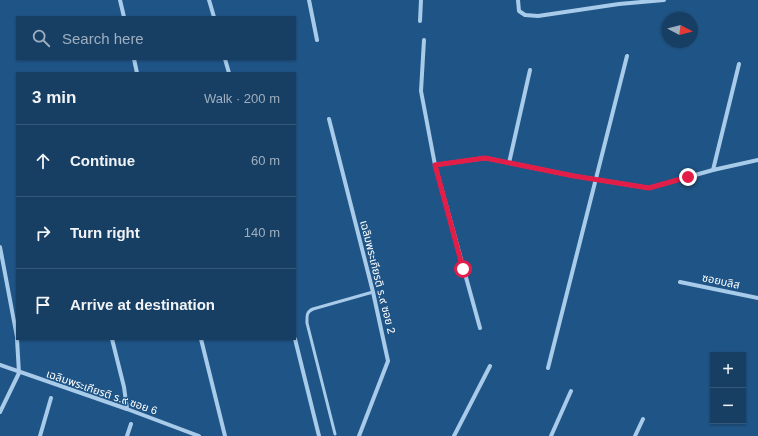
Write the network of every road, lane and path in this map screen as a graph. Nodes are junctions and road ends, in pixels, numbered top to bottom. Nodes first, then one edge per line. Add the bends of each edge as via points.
1 (120, 0) edge
2 (209, 0) edge
3 (309, 0) edge
4 (421, 0) edge
5 (518, 0) edge
6 (664, 0) edge
7 (619, 2) edge
8 (124, 16) edge
9 (214, 16) edge
10 (420, 21) dead end
11 (317, 40) dead end
12 (424, 40) dead end
13 (627, 56) dead end
14 (134, 60) edge
15 (225, 60) edge
16 (740, 64) dead end
17 (530, 70) dead end
18 (137, 72) edge
19 (228, 72) edge
20 (329, 119) dead end
21 (758, 160) edge
22 (509, 163) junction
23 (435, 165) junction
24 (713, 170) junction
25 (595, 179) junction
26 (0, 247) edge
27 (680, 282) dead end
28 (373, 292) junction
29 (758, 298) edge
30 (480, 328) dead end
31 (16, 333) edge
32 (17, 340) edge
33 (112, 340) edge
34 (202, 340) edge
35 (295, 340) edge
36 (0, 365) edge
37 (490, 366) dead end
38 (548, 368) dead end
39 (19, 373) junction
40 (571, 391) dead end
41 (51, 398) dead end
42 (127, 409) junction
43 (0, 412) edge
44 (643, 418) dead end
45 (131, 424) dead end
46 (335, 434) dead end
47 (40, 436) edge
48 (127, 436) edge
49 (199, 436) edge
50 (225, 436) edge
51 (319, 436) edge
52 (359, 436) edge
53 (454, 436) edge
54 (551, 436) edge
55 (635, 436) edge

1 - 8 street
2 - 9 street
3 - 11 street
4 - 10 street
5 - 7 street via 519,11 525,15 538,16
6 - 7 street
12 - 23 street via 421,90
13 - 25 street
14 - 18 street
15 - 19 street
16 - 24 street
17 - 22 street
20 - 28 street, เฉลิมพระเกียรติ ร.๙ ซอย 2
21 - 24 street
22 - 23 street via 485,158
22 - 25 street
23 - 30 street
24 - 25 street via 649,188
25 - 38 street
26 - 31 street
27 - 29 street, ซอยบลิส
28 - 46 lane via 313,309 307,315
28 - 52 street, เฉลิมพระเกียรติ ร.๙ ซอย 2 via 388,361
32 - 39 street
33 - 42 street
34 - 50 street
35 - 51 street
36 - 39 street, เฉลิมพระเกียรติ ร.๙ ซอย 6
37 - 53 street
39 - 42 street, เฉลิมพระเกียรติ ร.๙ ซอย 6
39 - 43 street
40 - 54 street
41 - 47 street
42 - 49 street, เฉลิมพระเกียรติ ร.๙ ซอย 6
44 - 55 street
45 - 48 street

